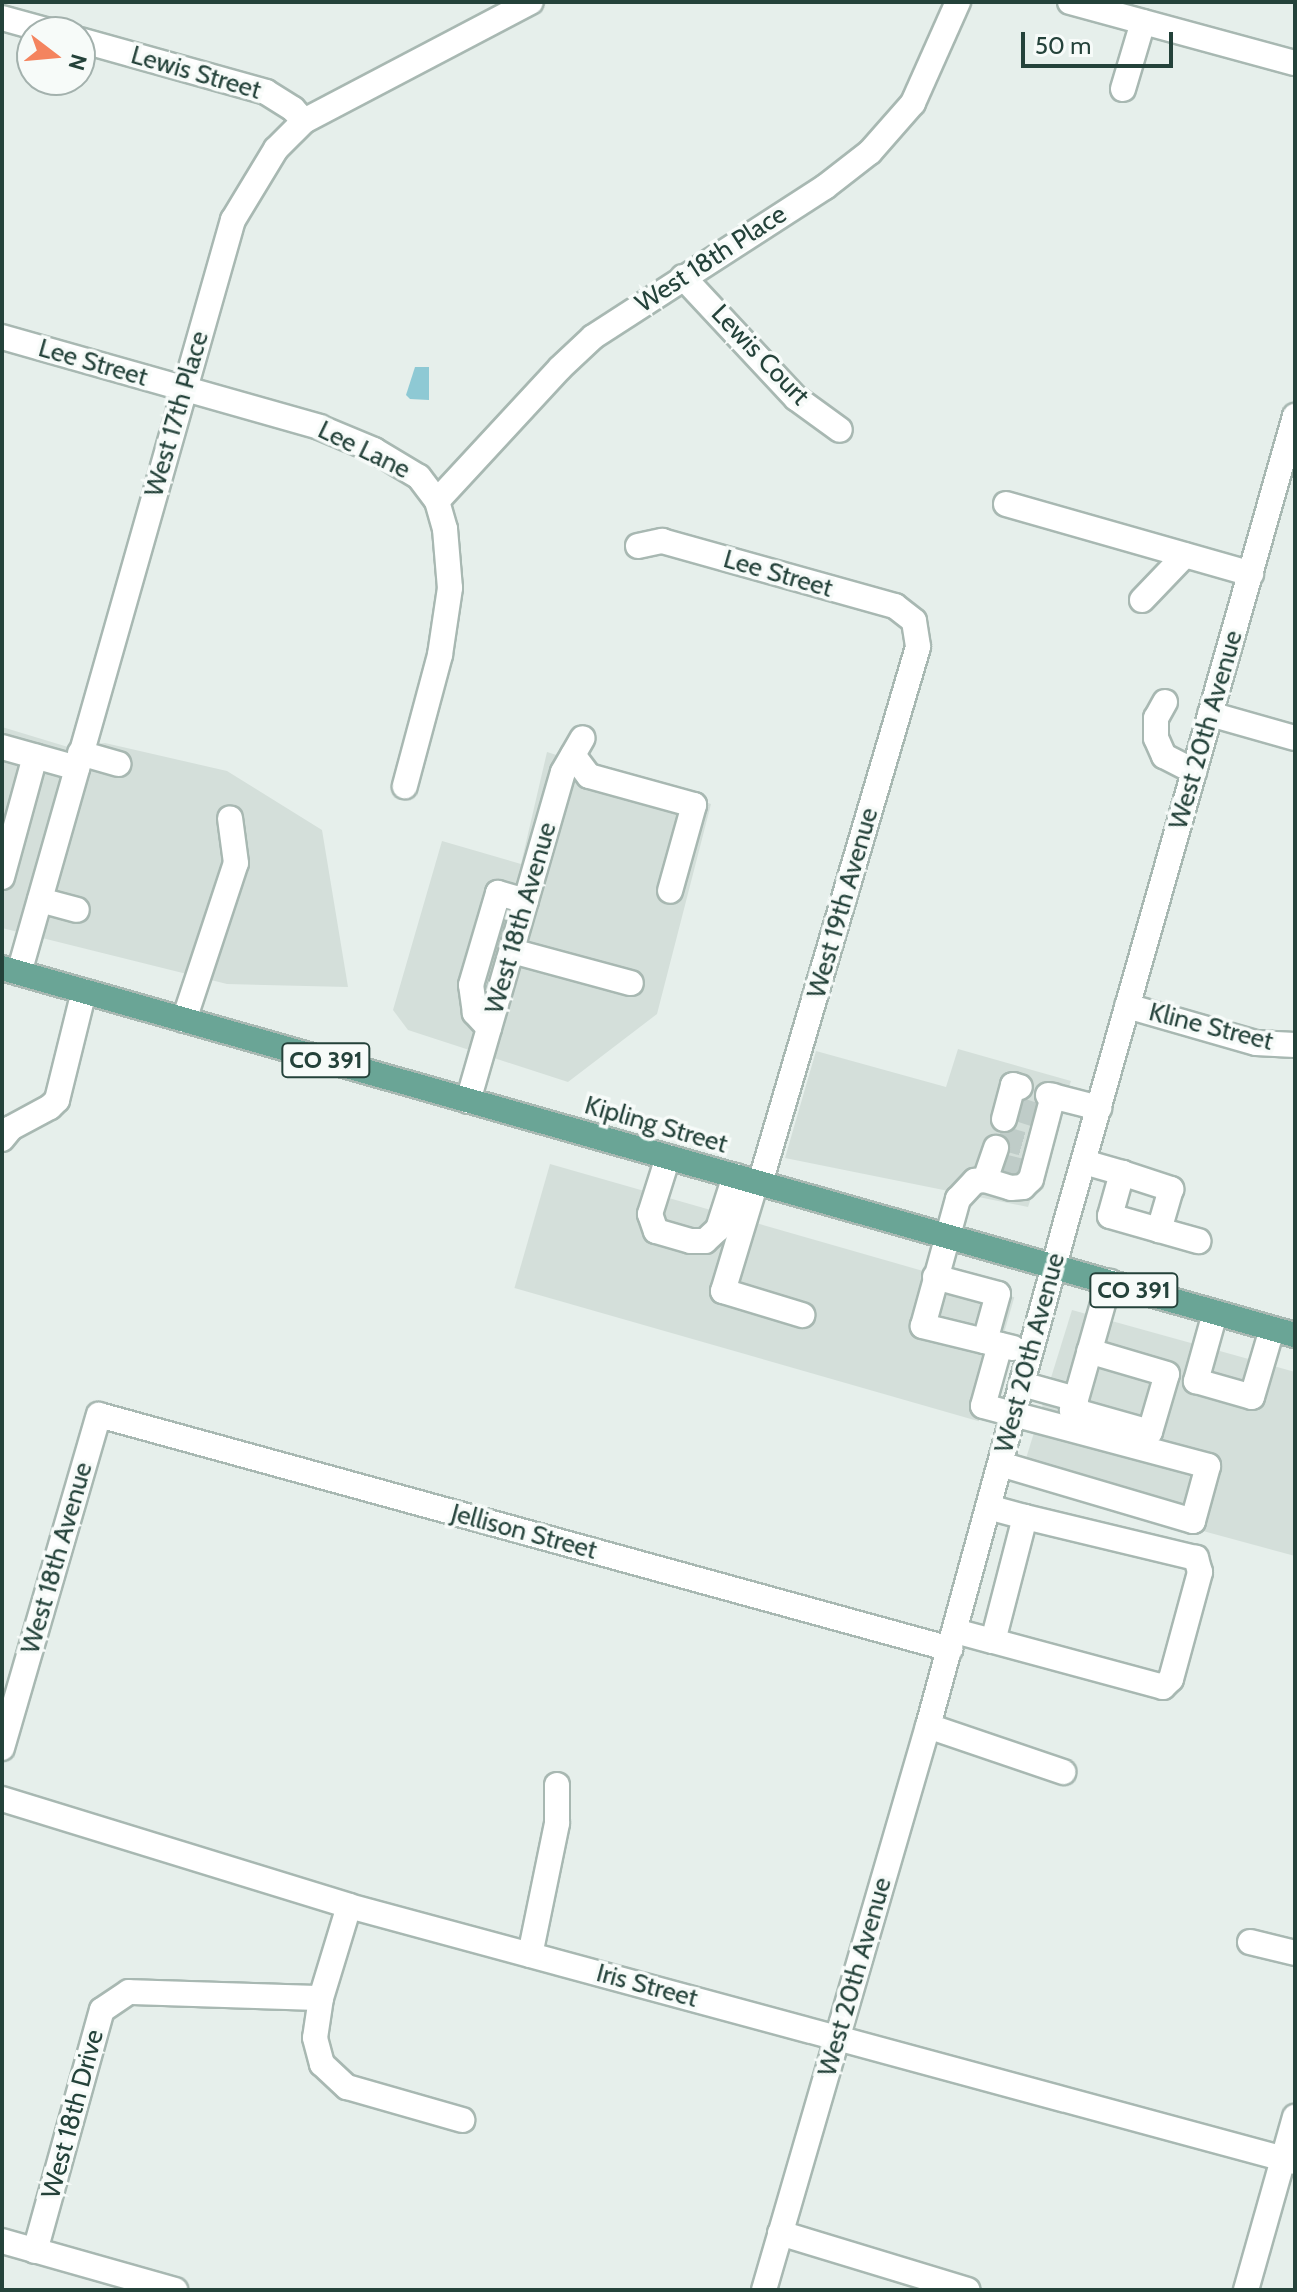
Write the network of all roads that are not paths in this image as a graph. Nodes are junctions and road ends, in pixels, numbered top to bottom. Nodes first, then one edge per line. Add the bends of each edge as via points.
1 (531, 2) edge
2 (958, 2) edge
3 (1070, 2) edge
4 (1143, 22) junction
5 (96, 44) edge
6 (1295, 63) edge
7 (1123, 89) dead end
8 (304, 121) junction
9 (683, 277) junction
10 (2, 337) edge
11 (183, 388) junction
12 (1295, 416) edge
13 (840, 430) dead end
14 (1288, 466) edge
15 (437, 501) junction
16 (1006, 504) dead end
17 (638, 546) dead end
18 (1185, 555) junction
19 (1251, 574) junction
20 (1142, 600) dead end
21 (914, 621) joint
22 (1165, 702) dead end
23 (1210, 714) junction
24 (1295, 738) edge
25 (2, 747) edge
26 (35, 756) junction
27 (79, 760) junction
28 (118, 764) dead end
29 (1194, 771) junction
30 (405, 786) dead end
31 (230, 818) dead end
32 (10, 849) junction
33 (51, 860) junction
34 (2, 877) edge
35 (670, 891) dead end
36 (40, 900) junction
37 (526, 901) junction
38 (77, 910) dead end
39 (512, 951) junction
40 (10, 971) edge
41 (631, 983) dead end
42 (84, 991) junction
43 (1127, 1006) junction
44 (184, 1020) junction
45 (489, 1028) junction
46 (1295, 1045) edge
47 (468, 1101) junction
48 (1099, 1108) junction
49 (2, 1139) edge
50 (668, 1157) junction
51 (1084, 1162) junction
52 (1122, 1173) junction
53 (750, 1181) junction
54 (1159, 1230) junction
55 (946, 1237) junction
56 (1198, 1241) dead end
57 (1054, 1267) junction
58 (935, 1277) junction
59 (1109, 1282) junction
60 (1215, 1313) junction
61 (802, 1315) dead end
62 (1284, 1332) edge
63 (993, 1343) junction
64 (1089, 1351) junction
65 (1031, 1352) junction
66 (1022, 1384) junction
67 (1076, 1399) junction
68 (99, 1415) joint
69 (1013, 1415) junction
70 (1000, 1464) junction
71 (988, 1507) junction
72 (1025, 1517) junction
73 (952, 1640) junction
74 (993, 1641) junction
75 (928, 1726) junction
76 (2, 1748) edge
77 (1063, 1772) dead end
78 (557, 1785) dead end
79 (2, 1799) edge
80 (349, 1906) junction
81 (1250, 1942) dead end
82 (1295, 1953) edge
83 (530, 1955) junction
84 (321, 1998) junction
85 (837, 2038) junction
86 (1295, 2117) edge
87 (462, 2120) dead end
88 (1289, 2161) edge
89 (780, 2233) junction
90 (2, 2241) edge
91 (35, 2251) junction
92 (175, 2290) edge
93 (764, 2290) edge
94 (968, 2290) edge
95 (1246, 2290) edge

1 - 8 street, West 17th Place
2 - 9 street, West 18th Place via 913,103 870,152 825,187
3 - 4 street
4 - 6 street
4 - 7 street
5 - 8 street, Lewis Street via 266,92
8 - 11 street, West 17th Place via 269,160 233,220
9 - 13 street, Lewis Court via 796,398
9 - 15 street, West 18th Place via 593,337
10 - 11 street, Lee Street
11 - 15 street, Lee Lane via 305,422 374,450 419,477
11 - 27 street, West 17th Place
12 - 14 street, West 20th Avenue
14 - 19 street, West 20th Avenue
15 - 30 street, Lee Lane via 450,560 447,627
16 - 18 street
17 - 21 street, Lee Street via 662,541 895,606
18 - 19 street
18 - 20 street
19 - 23 street, West 20th Avenue
21 - 53 street, West 19th Avenue via 918,647
22 - 29 street via 1156,718 1156,738 1164,756
23 - 24 street
23 - 29 street, West 20th Avenue
25 - 26 street
26 - 27 street
26 - 32 street
27 - 28 street
27 - 33 street, West 17th Place
29 - 43 street, West 20th Avenue
31 - 44 street via 236,863
32 - 33 street
32 - 34 street
33 - 36 street, West 17th Place
35 - 37 street, West 18th Avenue via 694,805 589,776 578,746 563,772
36 - 38 street
36 - 40 street, West 17th Place
37 - 39 street, West 18th Avenue
37 - 45 street via 498,893 471,985 475,1013
39 - 41 street
39 - 45 street, West 18th Avenue
40 - 42 main road, Kipling Street / CO 391
42 - 44 main road, Kipling Street / CO 391
42 - 49 street via 57,1100
43 - 46 street, Kline Street via 1256,1043
43 - 48 street, West 20th Avenue
44 - 47 main road, Kipling Street / CO 391
45 - 47 street, West 18th Avenue
47 - 50 main road, Kipling Street / CO 391
48 - 51 street, West 20th Avenue
48 - 55 street via 1048,1106 1023,1187 1011,1188 993,1164 958,1199
50 - 53 main road, Kipling Street / CO 391
50 - 53 street via 650,1214 656,1231 705,1241
51 - 52 street
51 - 57 street, West 20th Avenue
52 - 54 street via 1171,1189
52 - 54 street via 1110,1216
53 - 55 main road, Kipling Street / CO 391
53 - 61 street via 723,1291
54 - 56 street
55 - 57 main road, Kipling Street / CO 391
55 - 58 street
57 - 59 main road, Kipling Street / CO 391
57 - 65 street, West 20th Avenue
58 - 63 street via 998,1294
58 - 63 street via 923,1326
59 - 60 main road, Kipling Street / CO 391
59 - 64 street
60 - 62 main road, Kipling Street / CO 391
60 - 62 street via 1196,1381 1252,1397
63 - 65 street
63 - 69 street via 983,1406
64 - 67 street
64 - 67 street via 1167,1374 1150,1432 1072,1410
65 - 66 street, West 20th Avenue
66 - 67 street
66 - 69 street, West 20th Avenue
68 - 73 street, Jellison Street
68 - 76 street, West 18th Avenue
69 - 70 street, West 20th Avenue
69 - 70 street via 1208,1466 1205,1480 1193,1521
70 - 71 street, West 20th Avenue
71 - 72 street
71 - 73 street, West 20th Avenue
72 - 74 street
72 - 74 street, Jellison Street via 1196,1558 1200,1572 1171,1679 1163,1687
73 - 74 street, Jellison Street
73 - 75 street, West 20th Avenue
75 - 77 street
75 - 85 street, West 20th Avenue
78 - 83 street via 557,1823
79 - 80 street, Iris Street
80 - 83 street, Iris Street
80 - 84 street
81 - 82 street
83 - 85 street, Iris Street
84 - 87 street via 318,2051 322,2064 347,2087
84 - 91 street, West 18th Drive via 129,1992 102,2010
85 - 88 street, Iris Street
85 - 89 street, West 20th Avenue
86 - 88 street
88 - 95 street
89 - 93 street, West 20th Avenue
89 - 94 street
90 - 91 street
91 - 92 street

